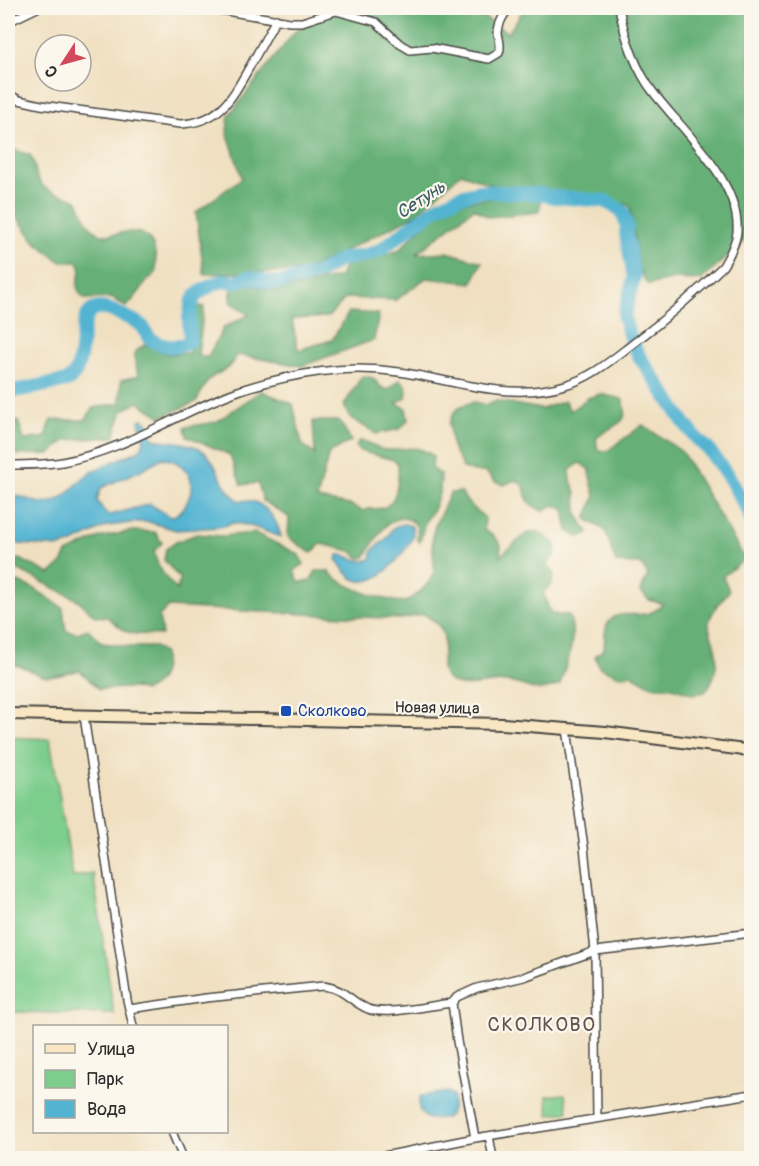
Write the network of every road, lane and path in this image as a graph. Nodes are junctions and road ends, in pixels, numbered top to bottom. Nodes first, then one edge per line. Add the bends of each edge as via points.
1 (37, 8) edge
2 (209, 8) edge
3 (509, 8) edge
4 (619, 8) edge
5 (276, 19) junction
6 (8, 22) edge
7 (8, 94) edge
8 (8, 465) edge
9 (8, 714) edge
10 (84, 716) junction
11 (567, 729) junction
12 (752, 751) edge
13 (752, 933) edge
14 (595, 951) junction
15 (452, 1003) junction
16 (129, 1009) junction
17 (133, 1025) edge
18 (752, 1094) edge
19 (597, 1118) junction
20 (173, 1133) edge
21 (489, 1136) junction
22 (475, 1138) junction
23 (183, 1158) edge
24 (374, 1158) edge
25 (494, 1158) edge

1 - 6 street
2 - 5 street
3 - 5 street via 498,33 502,46 489,59 432,48 410,50 376,22 336,11 302,22
4 - 8 street via 628,47 642,74 718,173 730,195 737,234 723,266 607,364 587,378 527,392 486,389 399,372 318,372 246,388 93,454 62,462
5 - 7 street via 232,98 213,115 193,124 40,105
9 - 10 street, Новая улица
10 - 11 street, Новая улица
10 - 16 street
11 - 12 street, Новая улица
11 - 14 street
13 - 14 street
14 - 15 street via 524,977 477,988
14 - 19 street
15 - 16 street via 380,1012 357,1004 340,989 323,986
15 - 22 street
16 - 17 street
18 - 19 street
19 - 21 street
20 - 23 street
21 - 22 street
21 - 25 street
22 - 24 street

